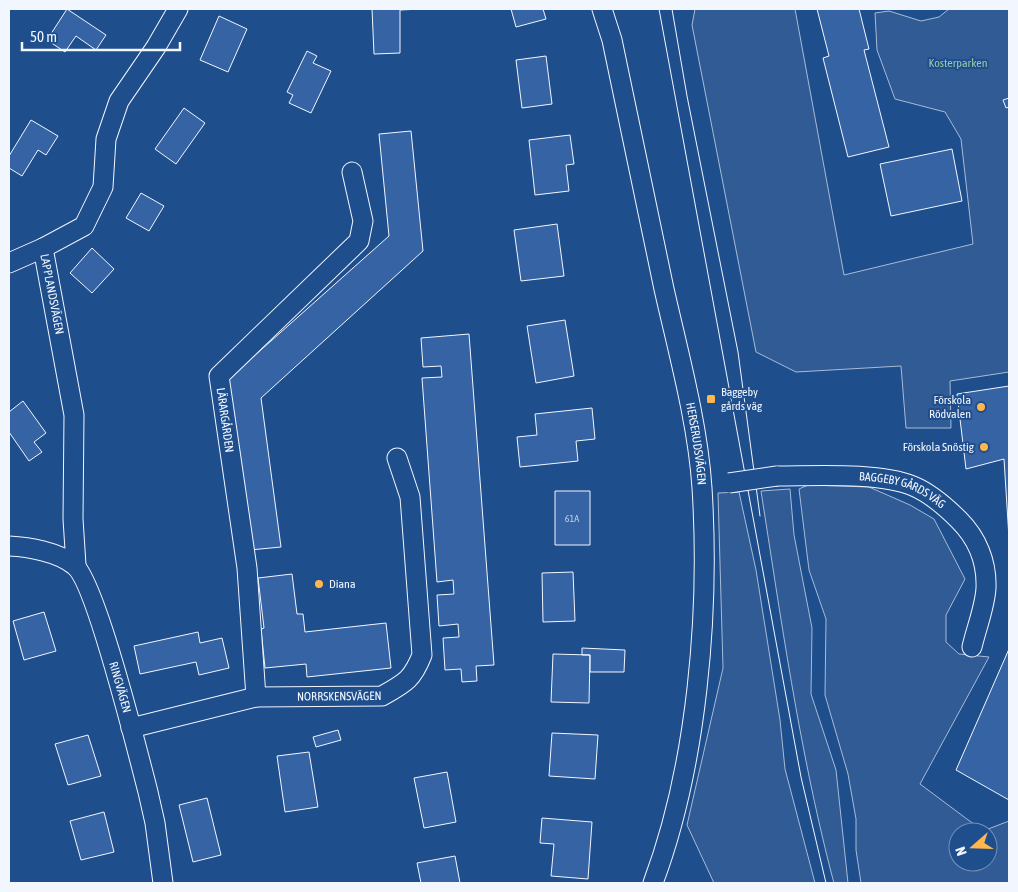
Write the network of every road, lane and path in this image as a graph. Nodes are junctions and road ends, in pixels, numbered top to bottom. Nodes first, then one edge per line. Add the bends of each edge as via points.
1 (178, 9) edge
2 (602, 9) edge
3 (352, 172) dead end
4 (43, 248) junction
5 (9, 263) edge
6 (396, 458) dead end
7 (702, 486) junction
8 (9, 546) edge
9 (76, 565) junction
10 (972, 647) dead end
11 (256, 698) junction
12 (131, 728) junction
13 (163, 883) edge
14 (653, 883) edge

1 - 4 street, LAPPLANDSVÄGEN via 119,101 106,139 102,187 84,226
2 - 7 street, HERSERUDSVÄGEN via 612,40 684,375
3 - 11 street, LÄRARGÅRDEN via 363,221 359,241 219,376 247,568
4 - 5 street
4 - 9 street, LAPPLANDSVÄGEN via 74,415
6 - 11 street, NORRSKENSVÄGEN via 410,497 422,655 414,674 382,696
7 - 10 street, BAGGEBY GÅRDS VÄG, bridge via 777,476 860,476 914,486 945,506 976,542 984,564 986,589
7 - 14 street, HERSERUDSVÄGEN via 703,593 697,684 669,835
8 - 9 street via 56,555
9 - 12 street, RINGVÄGEN via 93,598
11 - 12 street, NORRSKENSVÄGEN
12 - 13 street, RINGVÄGEN via 155,823

